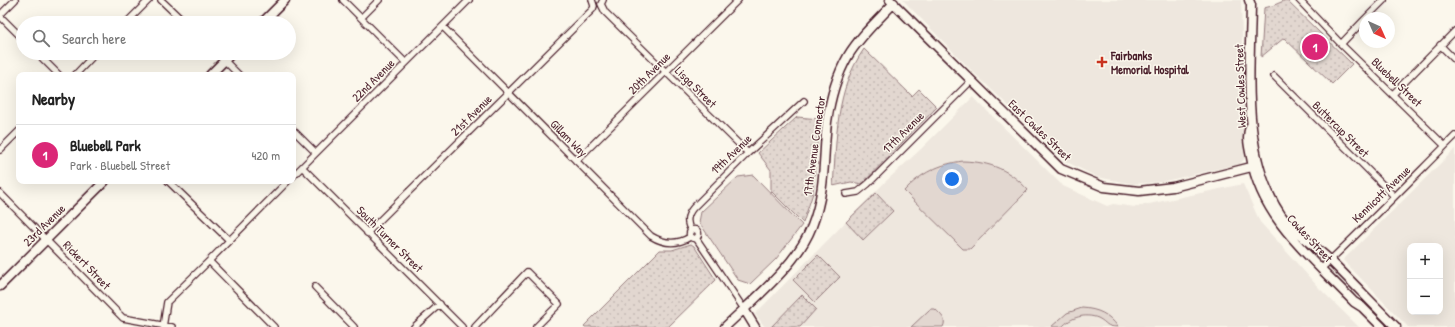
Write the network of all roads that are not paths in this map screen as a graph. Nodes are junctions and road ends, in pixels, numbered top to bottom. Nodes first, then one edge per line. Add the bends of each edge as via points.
1 (15, 0) edge
2 (149, 0) edge
3 (161, 0) edge
4 (285, 0) edge
5 (344, 0) edge
6 (379, 0) edge
7 (469, 0) edge
8 (592, 0) edge
9 (603, 0) edge
10 (738, 0) edge
11 (1299, 0) edge
12 (1384, 0) edge
13 (894, 1) edge
14 (1251, 2) edge
15 (1373, 12) edge
16 (0, 15) edge
17 (133, 16) edge
18 (178, 16) edge
19 (269, 16) edge
20 (362, 18) junction
21 (1359, 26) edge
22 (443, 27) junction
23 (1455, 31) edge
24 (16, 32) edge
25 (1341, 44) junction
26 (1440, 45) junction
27 (44, 60) edge
28 (89, 60) edge
29 (1455, 60) edge
30 (225, 61) joint
31 (406, 63) junction
32 (56, 72) edge
33 (77, 72) edge
34 (213, 72) edge
35 (236, 72) edge
36 (665, 72) junction
37 (1274, 76) dead end
38 (972, 80) junction
39 (508, 94) junction
40 (1393, 94) junction
41 (804, 102) dead end
42 (296, 133) edge
43 (16, 134) edge
44 (1455, 136) edge
45 (1445, 146) junction
46 (0, 150) edge
47 (316, 153) junction
48 (748, 153) junction
49 (576, 161) junction
50 (1256, 166) junction
51 (302, 167) junction
52 (296, 173) edge
53 (101, 184) edge
54 (171, 184) edge
55 (285, 184) edge
56 (0, 193) edge
57 (846, 194) dead end
58 (1394, 196) junction
59 (691, 230) junction
60 (368, 232) junction
61 (690, 237) junction
62 (696, 238) junction
63 (47, 239) junction
64 (229, 240) junction
65 (1330, 260) junction
66 (209, 261) junction
67 (1322, 268) junction
68 (0, 286) edge
69 (315, 287) dead end
70 (440, 304) junction
71 (744, 309) junction
72 (163, 326) edge
73 (172, 327) edge
74 (274, 327) edge
75 (354, 327) edge
76 (414, 327) edge
77 (462, 327) edge
78 (474, 327) edge
79 (536, 327) edge
80 (725, 327) edge
81 (755, 327) edge
82 (1382, 327) edge
83 (1396, 327) edge

1 - 16 street
2 - 17 street
3 - 18 street
4 - 19 street
5 - 20 street
6 - 20 street
7 - 22 street, 22nd Avenue
8 - 39 street, 21st Avenue via 594,6 590,12
9 - 36 street, Lisga Street via 601,4 605,12
10 - 36 street, 20th Avenue
11 - 25 street, Bluebell Street
12 - 15 street
13 - 38 street, East Cowles Street
13 - 71 street, 17th Avenue Connector via 859,41 841,70 830,103 823,186 811,228 789,263
14 - 50 street, West Cowles Street via 1251,124
16 - 24 street
20 - 31 street
21 - 25 street
22 - 31 street, 22nd Avenue
22 - 39 street, Gillam Way
23 - 26 street
25 - 40 street, Bluebell Street
26 - 29 street
26 - 40 street
27 - 32 street
28 - 33 street
30 - 34 street
30 - 35 street
31 - 47 street, 22nd Avenue
36 - 48 street, Lisga Street
36 - 49 street, 20th Avenue
37 - 58 street, Buttercup Street
38 - 50 street, East Cowles Street via 1061,169 1104,187 1139,191 1173,187
38 - 57 street, 17th Avenue via 868,184 858,192
39 - 49 street, Gillam Way
39 - 60 street, 21st Avenue
40 - 45 street, Bluebell Street
41 - 48 street, 19th Avenue
42 - 47 street
43 - 46 street
44 - 45 street, Kennicott Avenue
45 - 58 street, Kennicott Avenue
47 - 51 street, 22nd Avenue
48 - 59 street, 19th Avenue via 691,210 688,220
49 - 61 street, Gillam Way via 653,238 672,243
50 - 65 street, Cowles Street via 1282,216 1292,228
50 - 67 street, Cowles Street via 1262,192 1276,218 1295,242
51 - 52 street, 22nd Avenue
51 - 60 street, South Turner Street
53 - 63 street, 23rd Avenue
54 - 64 street
55 - 64 street
56 - 63 street, Rickert Street
58 - 65 street, Kennicott Avenue
59 - 61 street
59 - 62 street via 697,232
60 - 70 street, South Turner Street
61 - 62 street
62 - 71 street
63 - 68 street, 23rd Avenue
63 - 72 street, Rickert Street via 123,318
64 - 66 street
65 - 67 street, Kennicott Avenue
65 - 83 street, Cowles Street
66 - 72 street via 167,302
66 - 74 street
67 - 82 street, Cowles Street
69 - 75 street
70 - 76 street
70 - 77 street, South Turner Street
71 - 80 street
71 - 81 street
72 - 73 street, Rickert Street
78 - 79 street via 527,272 559,304

